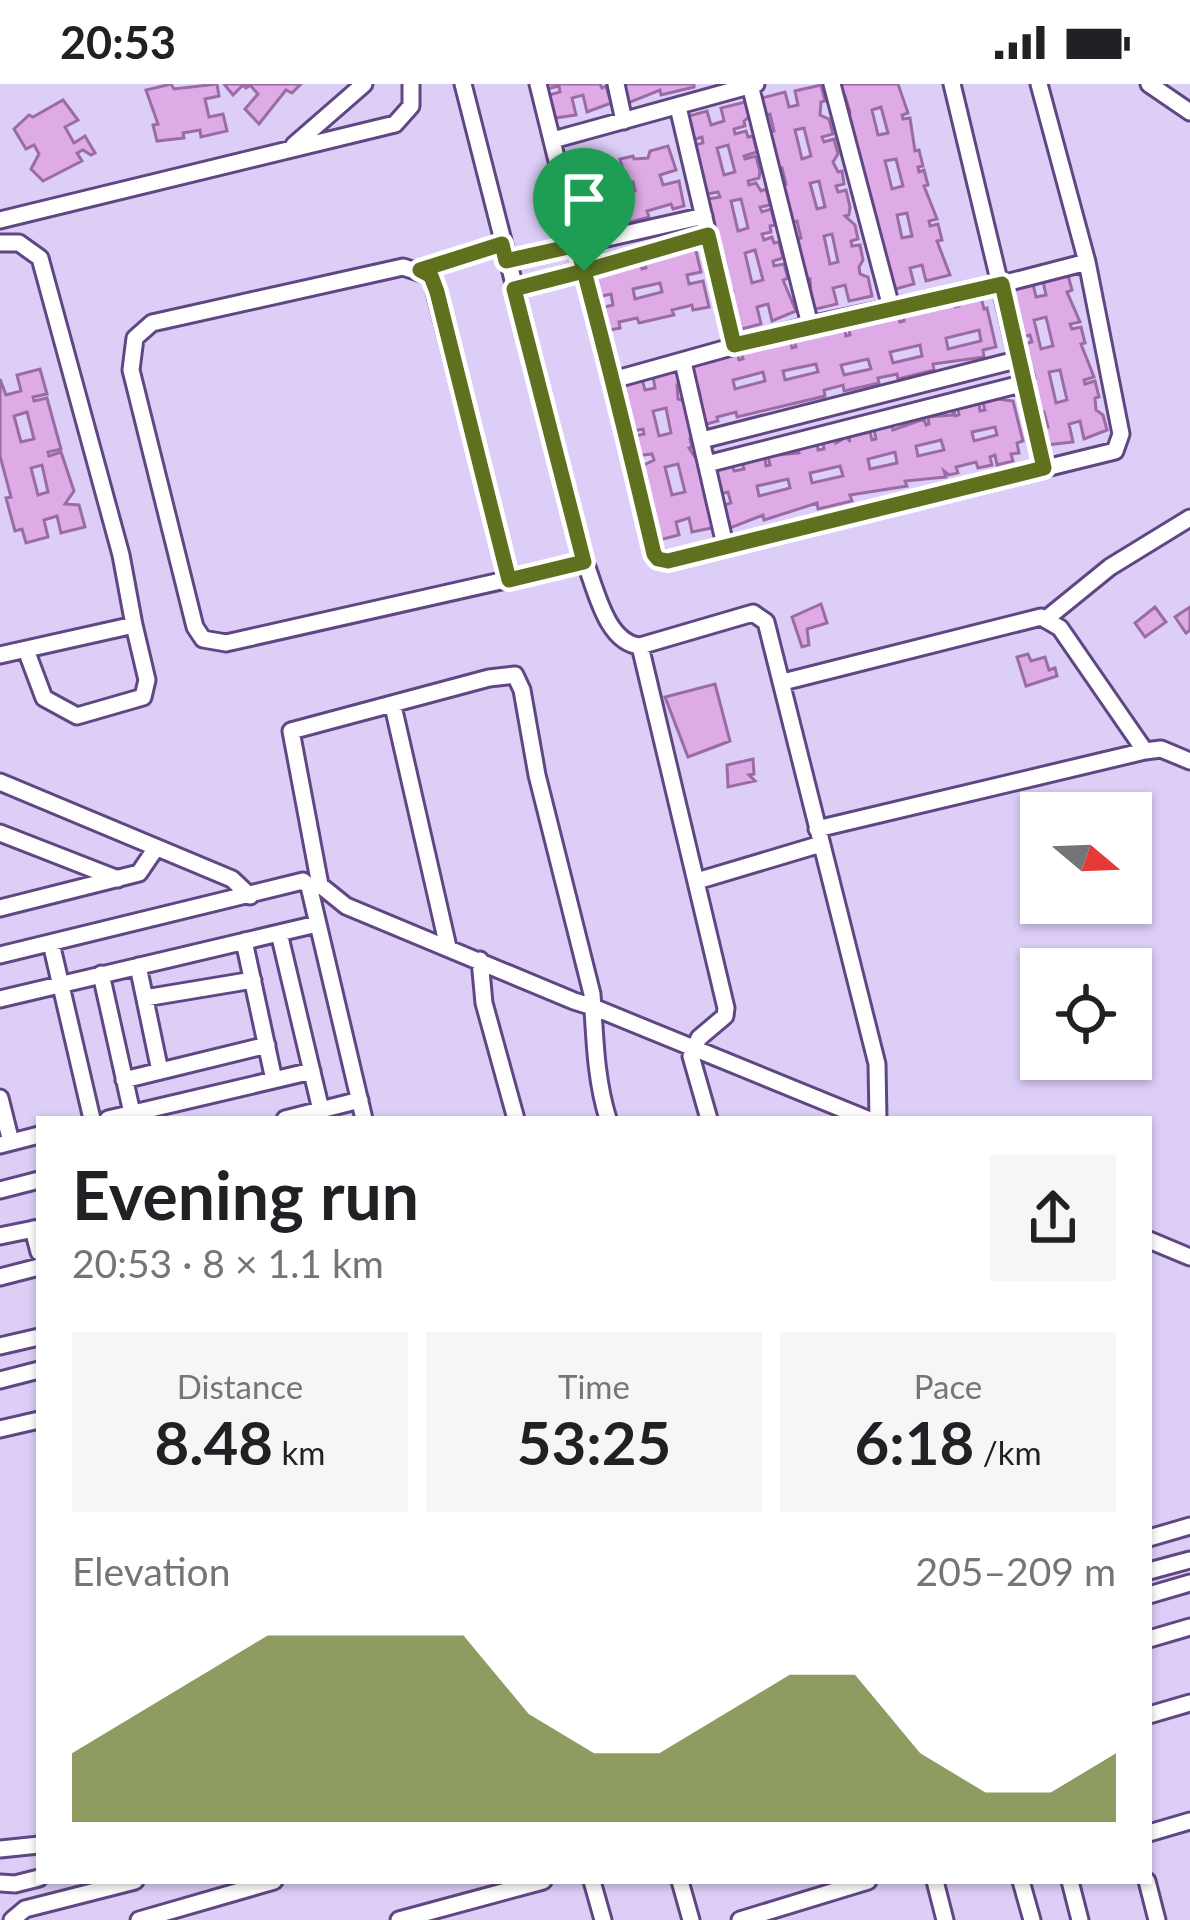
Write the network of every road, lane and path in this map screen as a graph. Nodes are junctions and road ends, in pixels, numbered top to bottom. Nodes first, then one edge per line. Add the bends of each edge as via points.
1 (364, 84) edge
2 (410, 84) edge
3 (463, 84) edge
4 (538, 84) edge
5 (616, 84) edge
6 (832, 84) edge
7 (952, 84) edge
8 (1039, 84) edge
9 (1150, 84) edge
10 (753, 85) edge
11 (678, 107) junction
12 (1190, 112) edge
13 (624, 121) junction
14 (553, 140) junction
15 (290, 149) junction
16 (704, 216) junction
17 (0, 220) edge
18 (708, 235) junction
19 (0, 243) edge
20 (577, 245) junction
21 (504, 252) junction
22 (1087, 262) junction
23 (420, 270) junction
24 (584, 271) junction
25 (1002, 284) junction
26 (514, 289) junction
27 (891, 307) junction
28 (810, 325) junction
29 (734, 345) junction
30 (1020, 359) junction
31 (683, 362) junction
32 (613, 380) junction
33 (1025, 383) junction
34 (702, 440) junction
35 (707, 464) junction
36 (1044, 468) junction
37 (1190, 518) edge
38 (725, 544) junction
39 (584, 562) junction
40 (509, 580) junction
41 (1046, 619) junction
42 (134, 626) junction
43 (640, 646) junction
44 (26, 650) junction
45 (0, 656) edge
46 (783, 682) junction
47 (393, 706) junction
48 (1145, 751) junction
49 (1190, 760) edge
50 (0, 782) edge
51 (0, 832) edge
52 (819, 836) junction
53 (156, 848) junction
54 (118, 879) junction
55 (697, 881) junction
56 (250, 896) junction
57 (0, 908) edge
58 (317, 924) junction
59 (279, 933) junction
60 (244, 941) junction
61 (51, 943) junction
62 (448, 947) junction
63 (0, 955) edge
64 (480, 960) junction
65 (138, 966) junction
66 (101, 974) junction
67 (253, 980) junction
68 (61, 984) junction
69 (145, 998) junction
70 (0, 1000) edge
71 (593, 1007) junction
72 (267, 1046) junction
73 (693, 1048) junction
74 (160, 1071) junction
75 (312, 1071) junction
76 (124, 1080) junction
77 (274, 1080) junction
78 (360, 1100) junction
79 (1, 1105) edge
80 (321, 1110) junction
81 (132, 1113) junction
82 (91, 1116) edge
83 (120, 1116) edge
84 (297, 1116) edge
85 (363, 1116) edge
86 (515, 1116) edge
87 (607, 1116) edge
88 (708, 1116) edge
89 (860, 1116) edge
90 (878, 1116) edge
91 (36, 1137) edge
92 (6, 1143) edge
93 (36, 1181) edge
94 (0, 1190) edge
95 (36, 1228) edge
96 (0, 1236) edge
97 (1152, 1241) edge
98 (1190, 1258) edge
99 (36, 1268) edge
100 (0, 1277) edge
101 (36, 1338) edge
102 (0, 1346) edge
103 (36, 1371) edge
104 (0, 1380) edge
105 (36, 1421) edge
106 (0, 1429) edge
107 (1190, 1526) edge
108 (1152, 1537) edge
109 (1190, 1560) edge
110 (1152, 1570) edge
111 (1190, 1583) edge
112 (1152, 1594) edge
113 (1190, 1628) edge
114 (1152, 1638) edge
115 (1190, 1703) edge
116 (1152, 1714) edge
117 (1190, 1821) edge
118 (1152, 1832) edge
119 (36, 1845) edge
120 (0, 1849) edge
121 (36, 1879) edge
122 (0, 1883) edge
123 (123, 1884) edge
124 (264, 1884) edge
125 (532, 1884) edge
126 (593, 1884) edge
127 (681, 1884) edge
128 (861, 1884) edge
129 (936, 1884) edge
130 (1022, 1884) edge
131 (1071, 1884) edge
132 (1149, 1884) edge
133 (787, 1914) edge
134 (12, 1920) edge
135 (139, 1920) edge
136 (399, 1920) edge
137 (603, 1920) edge
138 (691, 1920) edge
139 (740, 1920) edge
140 (945, 1920) edge
141 (1032, 1920) edge
142 (1080, 1920) edge
143 (1157, 1920) edge

1 - 15 street
2 - 15 street via 411,106 395,124
3 - 21 street
4 - 14 street
5 - 13 street
6 - 27 street
7 - 25 street
8 - 22 street
9 - 12 street
10 - 11 street
10 - 28 street
11 - 13 street
11 - 16 street
13 - 14 street
14 - 20 street
15 - 17 street
16 - 18 street
16 - 20 street
18 - 24 street
18 - 29 street
19 - 42 street via 19,243 40,258
20 - 21 street
20 - 24 street
21 - 23 street
21 - 26 street
22 - 25 street
22 - 36 street via 1120,443 1106,455
23 - 40 street via 437,292
23 - 40 street via 403,267 152,323 135,338 130,370 195,627 203,639 226,643
24 - 26 street
24 - 32 street
25 - 27 street
25 - 30 street
26 - 39 street
27 - 28 street
28 - 29 street
29 - 31 street
30 - 33 street
30 - 34 street
31 - 32 street
31 - 34 street
32 - 38 street via 658,559
33 - 35 street
33 - 36 street
34 - 35 street
35 - 38 street
36 - 38 street
37 - 41 street
39 - 40 street
39 - 43 street via 615,633
41 - 46 street
41 - 48 street
42 - 44 street
42 - 44 street via 147,680 143,697 77,716 44,698
43 - 46 street via 758,614
43 - 55 street
44 - 45 street
46 - 52 street
47 - 62 street
47 - 62 street via 291,731 320,885 346,906
47 - 71 street via 508,674 519,680
48 - 49 street
48 - 52 street
50 - 53 street
51 - 54 street
52 - 55 street
52 - 90 street via 877,1064
53 - 54 street via 139,873
53 - 56 street via 239,883
54 - 57 street
55 - 73 street via 726,1007
56 - 58 street via 303,881
56 - 61 street
58 - 59 street
58 - 78 street
59 - 60 street
59 - 75 street
60 - 65 street
60 - 67 street
61 - 63 street
61 - 68 street
62 - 64 street
64 - 71 street
64 - 86 street
65 - 66 street
65 - 69 street
66 - 68 street
66 - 76 street
67 - 69 street
67 - 72 street
68 - 70 street
68 - 82 street
69 - 74 street
71 - 73 street
71 - 87 street
72 - 74 street
72 - 77 street
73 - 88 street
73 - 89 street
74 - 76 street
75 - 77 street
75 - 80 street
76 - 81 street
77 - 81 street
78 - 80 street
78 - 85 street
79 - 92 street
80 - 84 street
81 - 83 street
91 - 92 street
93 - 94 street
95 - 96 street
97 - 98 street
99 - 100 street
101 - 102 street
103 - 104 street
105 - 106 street
107 - 108 street
109 - 110 street
111 - 112 street
113 - 114 street
115 - 116 street
117 - 118 street
119 - 120 street
121 - 122 street
123 - 134 street via 26,1909
124 - 135 street
125 - 136 street
126 - 137 street
127 - 138 street
128 - 133 street
129 - 140 street
130 - 141 street
131 - 142 street
132 - 143 street
133 - 139 street

